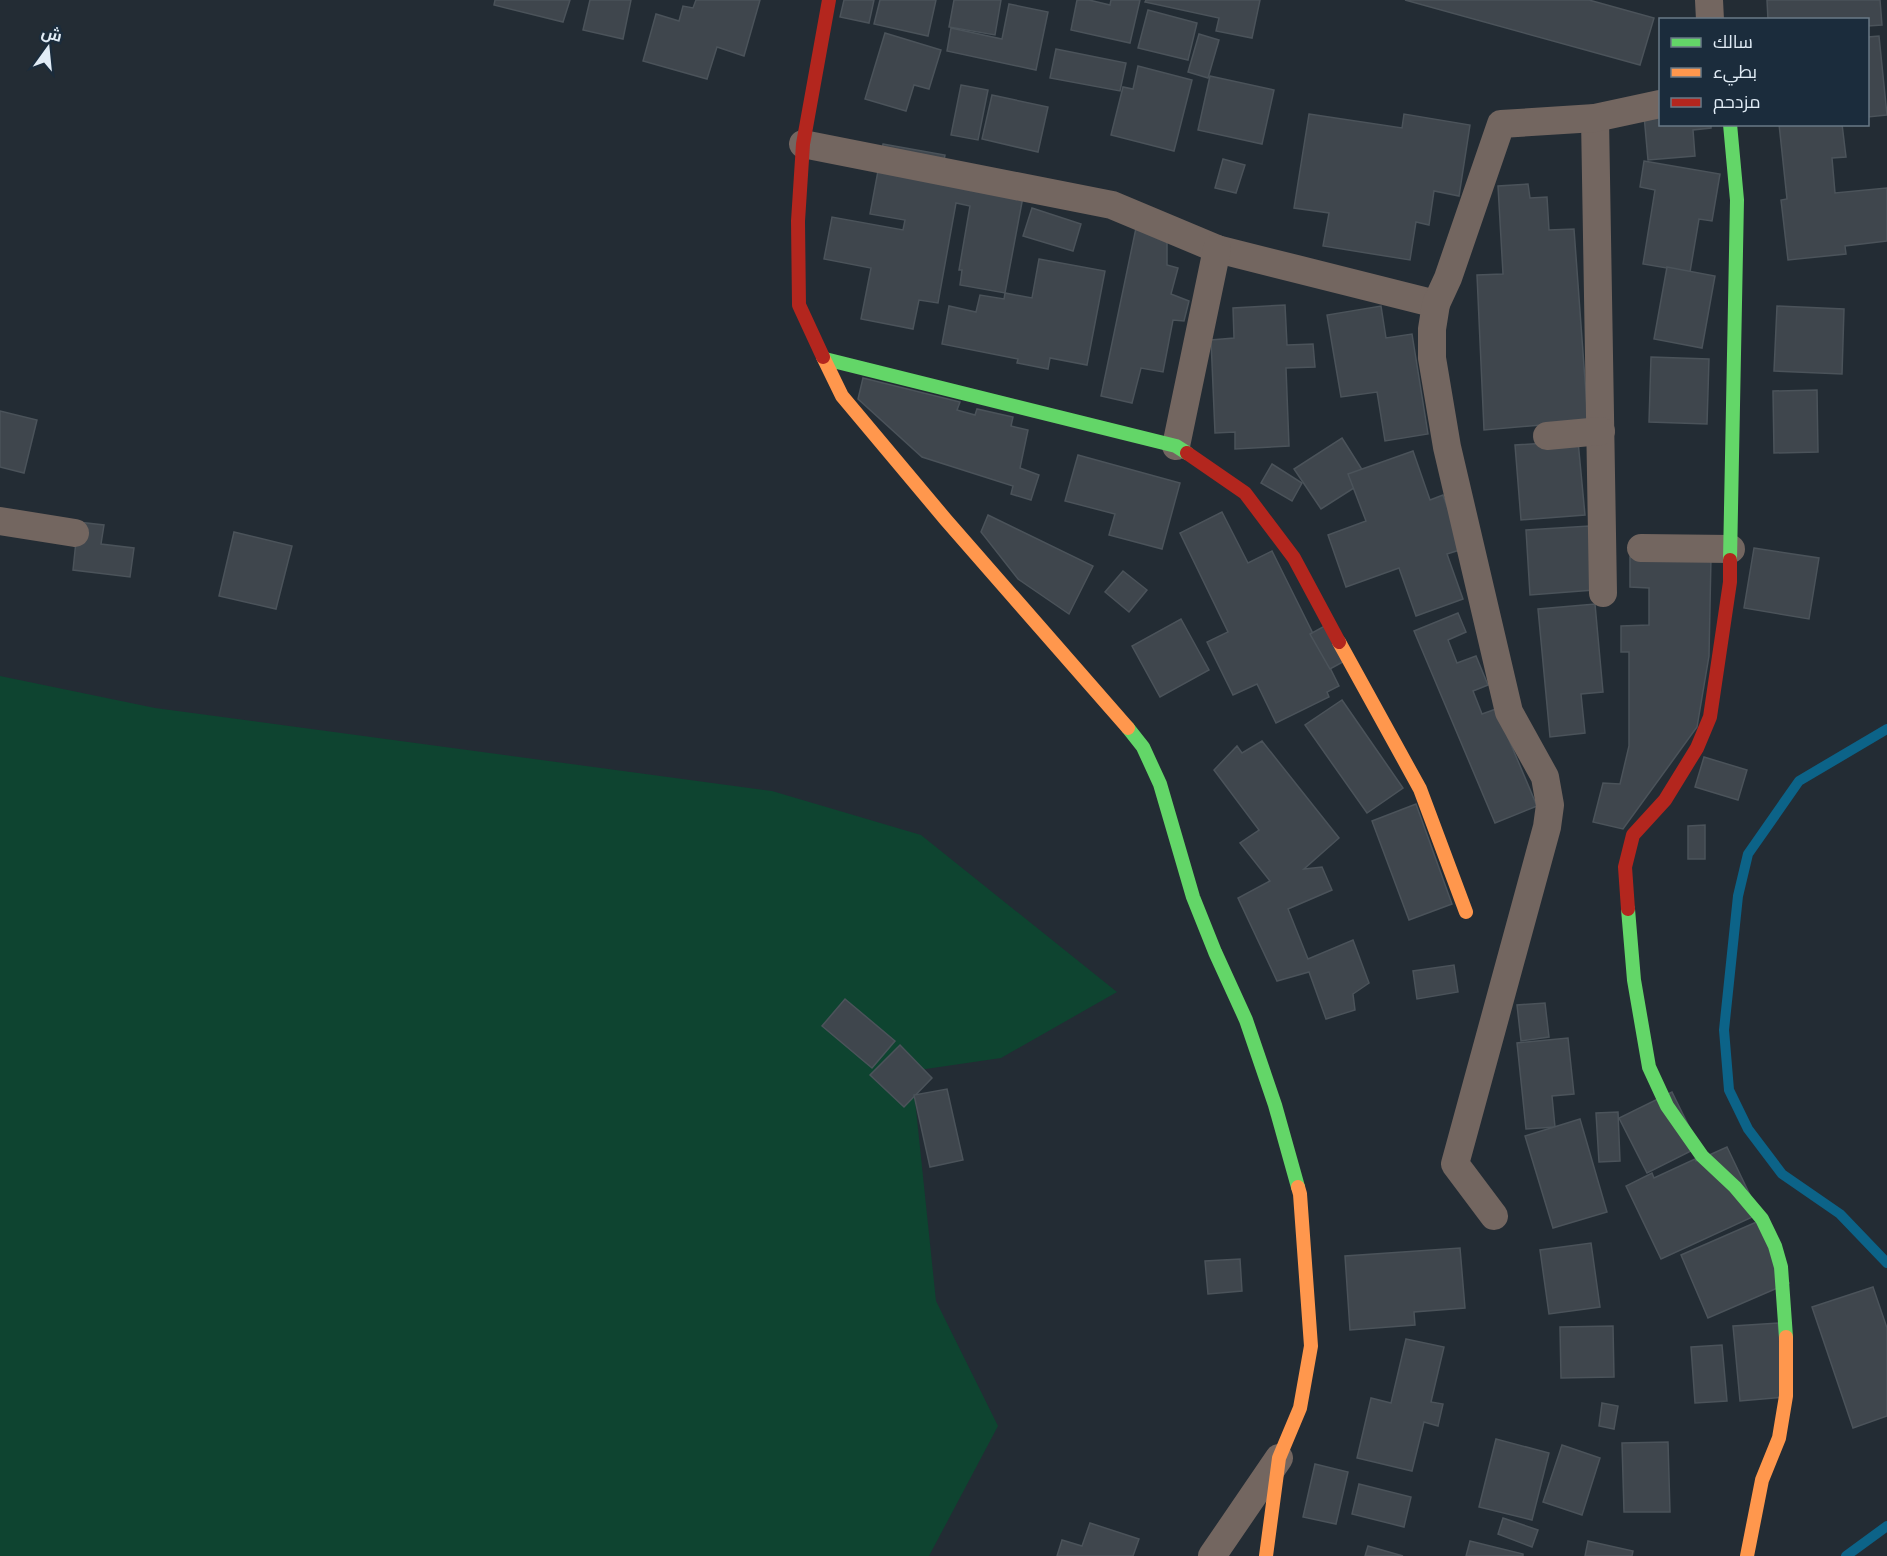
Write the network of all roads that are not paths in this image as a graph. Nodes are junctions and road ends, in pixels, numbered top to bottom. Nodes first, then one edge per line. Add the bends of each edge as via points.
1 (830, 0) edge
2 (1709, 0) edge
3 (1710, 18) edge
4 (1659, 104) edge
5 (1595, 117) junction
6 (1730, 126) edge
7 (803, 144) junction
8 (1217, 249) junction
9 (1436, 304) junction
10 (825, 359) junction
11 (1601, 431) junction
12 (1546, 436) dead end
13 (1176, 446) junction
14 (0, 521) edge
15 (75, 533) dead end
16 (1641, 548) dead end
17 (1731, 549) junction
18 (1603, 593) dead end
19 (1466, 912) dead end
20 (1494, 1216) dead end
21 (1279, 1458) junction
22 (1212, 1556) edge
23 (1266, 1556) edge
24 (1747, 1556) edge

1 - 7 street
2 - 3 street
4 - 5 street
5 - 9 street via 1501,124
5 - 11 street
6 - 17 street via 1737,200
7 - 8 street via 1112,205
7 - 10 street via 798,221 799,305
8 - 9 street
8 - 13 street
9 - 20 street via 1432,358 1447,447 1509,712 1545,777 1550,806 1455,1164
10 - 13 street
10 - 21 street via 842,396 1123,721 1143,747 1160,784 1193,897 1246,1020 1300,1194 1311,1346 1300,1408
11 - 12 street
11 - 18 street
13 - 19 street via 1245,493 1294,558 1419,789
14 - 15 street
16 - 17 street
17 - 24 street via 1730,582 1710,717 1697,748 1665,800 1633,835 1625,867 1634,980 1648,1067 1667,1106 1702,1155 1762,1219 1781,1267 1786,1396 1779,1438 1762,1480
21 - 22 street
21 - 23 street

